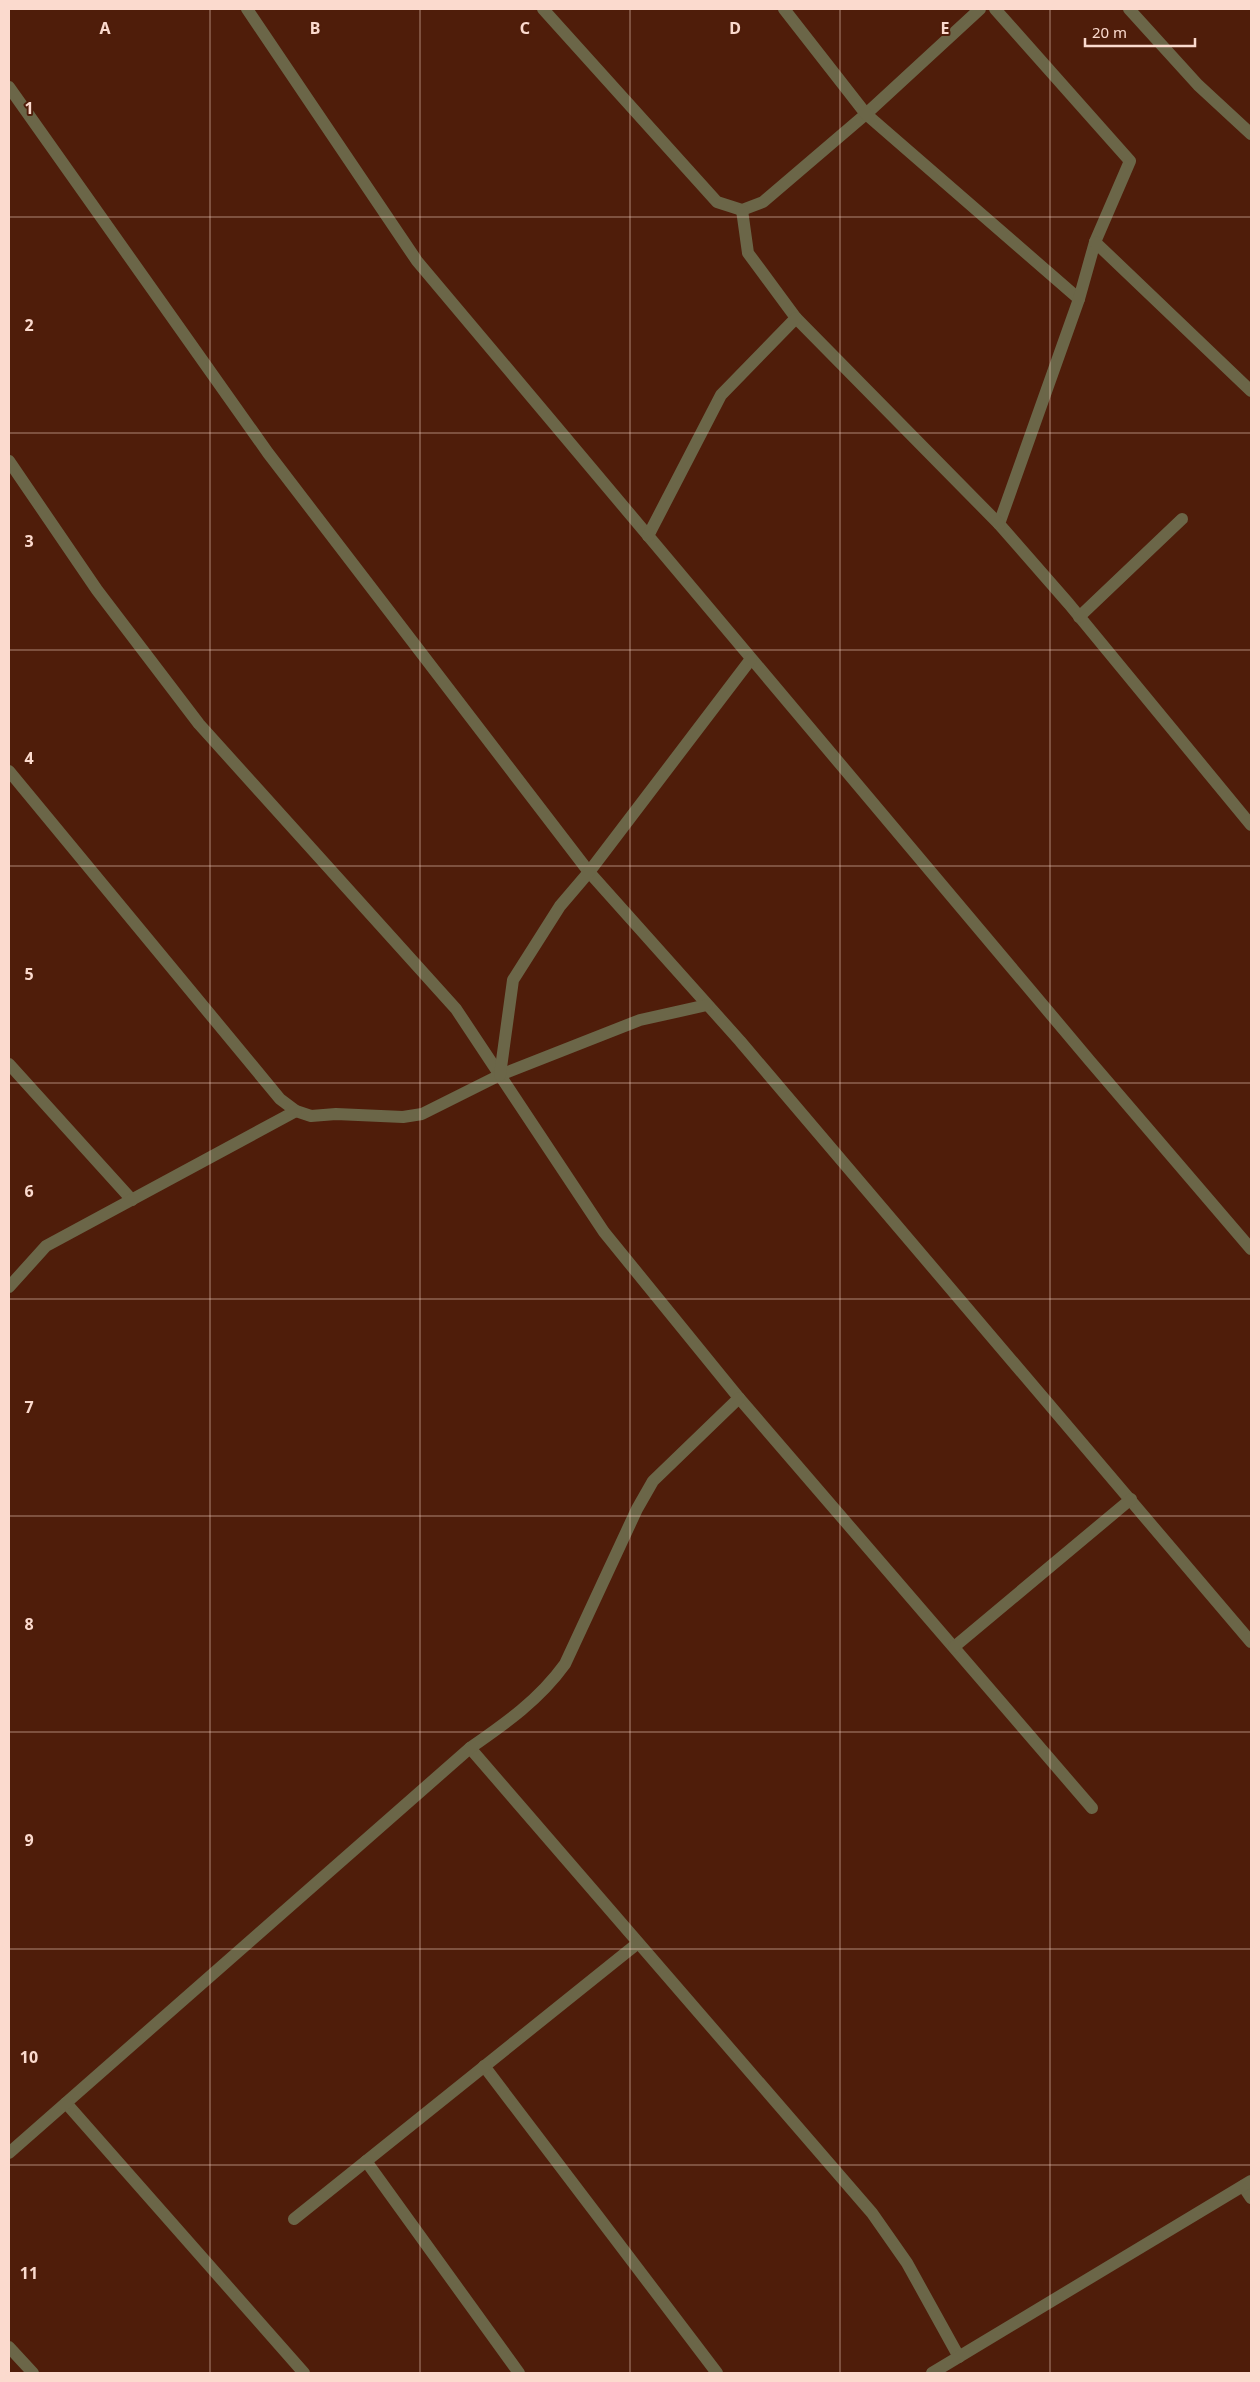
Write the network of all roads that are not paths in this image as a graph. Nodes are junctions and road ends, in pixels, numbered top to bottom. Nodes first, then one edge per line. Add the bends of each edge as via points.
1 (248, 9) edge
2 (542, 9) edge
3 (784, 9) edge
4 (980, 9) edge
5 (995, 9) edge
6 (1129, 9) edge
7 (9, 87) edge
8 (866, 114) junction
9 (1251, 134) edge
10 (742, 210) junction
11 (1095, 242) junction
12 (1079, 299) junction
13 (796, 318) junction
14 (1251, 391) edge
15 (9, 461) edge
16 (1182, 518) dead end
17 (999, 524) junction
18 (648, 536) junction
19 (1080, 617) junction
20 (751, 659) junction
21 (9, 771) edge
22 (1251, 825) edge
23 (589, 872) junction
24 (707, 1005) junction
25 (9, 1064) edge
26 (500, 1074) junction
27 (296, 1111) junction
28 (132, 1200) junction
29 (1251, 1249) edge
30 (9, 1287) edge
31 (739, 1398) junction
32 (1130, 1499) junction
33 (1251, 1642) edge
34 (954, 1647) junction
35 (470, 1748) junction
36 (1092, 1808) dead end
37 (638, 1943) junction
38 (484, 2066) junction
39 (66, 2103) junction
40 (9, 2153) edge
41 (366, 2161) junction
42 (1247, 2184) edge
43 (1251, 2198) edge
44 (294, 2219) dead end
45 (9, 2347) edge
46 (960, 2356) junction
47 (32, 2373) edge
48 (304, 2373) edge
49 (519, 2373) edge
50 (717, 2373) edge
51 (932, 2373) edge

1 - 18 street via 417,261
2 - 10 street via 716,202
3 - 8 street
4 - 8 street
5 - 11 street via 1130,161
6 - 9 street via 1198,85
7 - 23 street via 268,453
8 - 10 street via 763,202
8 - 12 street
10 - 13 street via 748,253
11 - 12 street
11 - 14 street
12 - 17 street
13 - 17 street
13 - 18 street via 721,395
15 - 26 street via 97,590 200,724 456,1009
16 - 19 street
17 - 19 street
18 - 20 street
19 - 22 street
20 - 23 street
20 - 29 street
21 - 27 street via 280,1099
23 - 24 street
23 - 26 street via 560,906 513,980
24 - 26 street via 640,1020
24 - 32 street
25 - 28 street
26 - 27 street via 422,1114 402,1117 311,1116
26 - 31 street via 604,1232
27 - 28 street
28 - 30 street via 46,1246
31 - 34 street
31 - 35 street via 653,1481 566,1664 520,1714
32 - 33 street
32 - 34 street
34 - 36 street
35 - 37 street
35 - 39 street
37 - 38 street
37 - 46 street via 872,2213 907,2263
38 - 41 street
38 - 50 street
39 - 40 street
39 - 48 street
41 - 44 street
41 - 49 street
42 - 43 street
42 - 46 street
45 - 47 street
46 - 51 street

